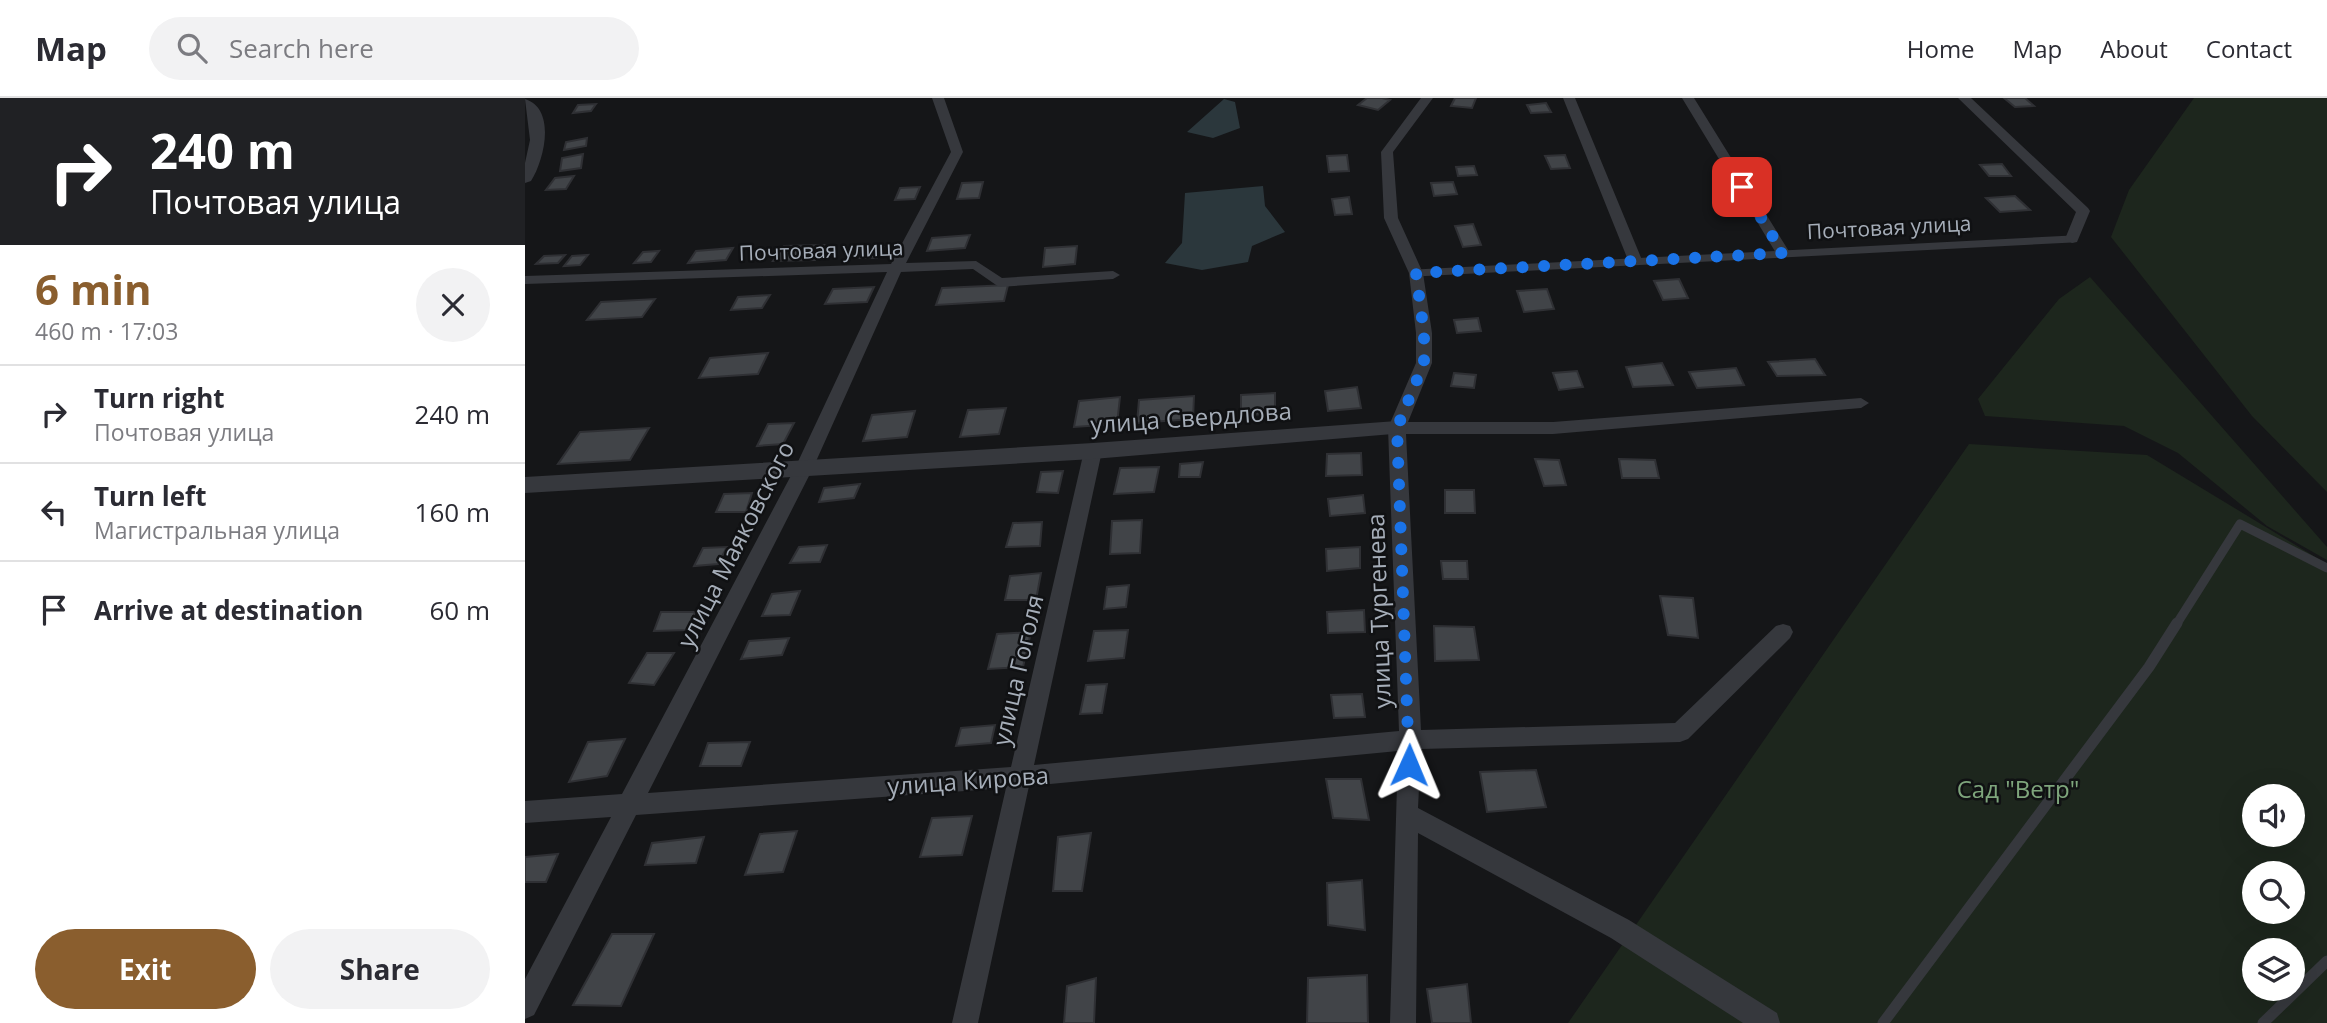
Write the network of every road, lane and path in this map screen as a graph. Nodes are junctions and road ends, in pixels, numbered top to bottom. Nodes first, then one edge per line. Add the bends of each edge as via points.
1 (938, 98) edge
2 (1427, 98) edge
3 (1569, 98) edge
4 (1688, 98) edge
5 (1963, 98) edge
6 (525, 103) edge
7 (525, 178) edge
8 (2072, 239) joint
9 (1783, 253) junction
10 (1635, 260) junction
11 (896, 268) junction
12 (1416, 273) junction
13 (1113, 275) dead end
14 (525, 279) edge
15 (1861, 403) dead end
16 (1397, 428) junction
17 (1093, 451) junction
18 (804, 468) junction
19 (525, 485) edge
20 (2327, 568) edge
21 (1783, 632) dead end
22 (1410, 740) junction
23 (1020, 777) junction
24 (630, 805) junction
25 (525, 812) edge
26 (1406, 814) junction
27 (2327, 961) edge
28 (525, 1006) edge
29 (965, 1023) edge
30 (1403, 1023) edge
31 (1767, 1023) edge
32 (1883, 1023) edge
33 (2263, 1023) edge

1 - 11 street, улица Маяковского via 957,152
2 - 12 street, улица Тургенева via 1387,152 1391,218
3 - 10 street
4 - 9 street
5 - 8 street via 2083,211
6 - 7 street via 538,129 536,153
8 - 9 lane, Почтовая улица
9 - 10 lane, Почтовая улица
10 - 12 lane, Почтовая улица
11 - 13 street, Почтовая улица via 976,265 999,283
11 - 14 street, Почтовая улица
11 - 18 street, улица Маяковского
12 - 16 street, улица Тургенева via 1424,363
15 - 16 street, улица Свердлова via 1553,428
16 - 17 street, улица Свердлова
16 - 22 street, улица Тургенева
17 - 18 street, улица Свердлова
17 - 23 street, улица Гоголя
18 - 19 street, улица Свердлова
18 - 24 street, улица Маяковского
20 - 32 lane via 2240,524 2149,667
21 - 22 street, улица Кирова via 1680,732
22 - 23 street, улица Кирова
22 - 26 street, улица Тургенева
23 - 24 street, улица Кирова
23 - 29 street, улица Гоголя
24 - 25 street, улица Кирова
24 - 28 street, улица Маяковского
26 - 30 street, улица Тургенева
26 - 31 street via 1620,929
27 - 33 lane

